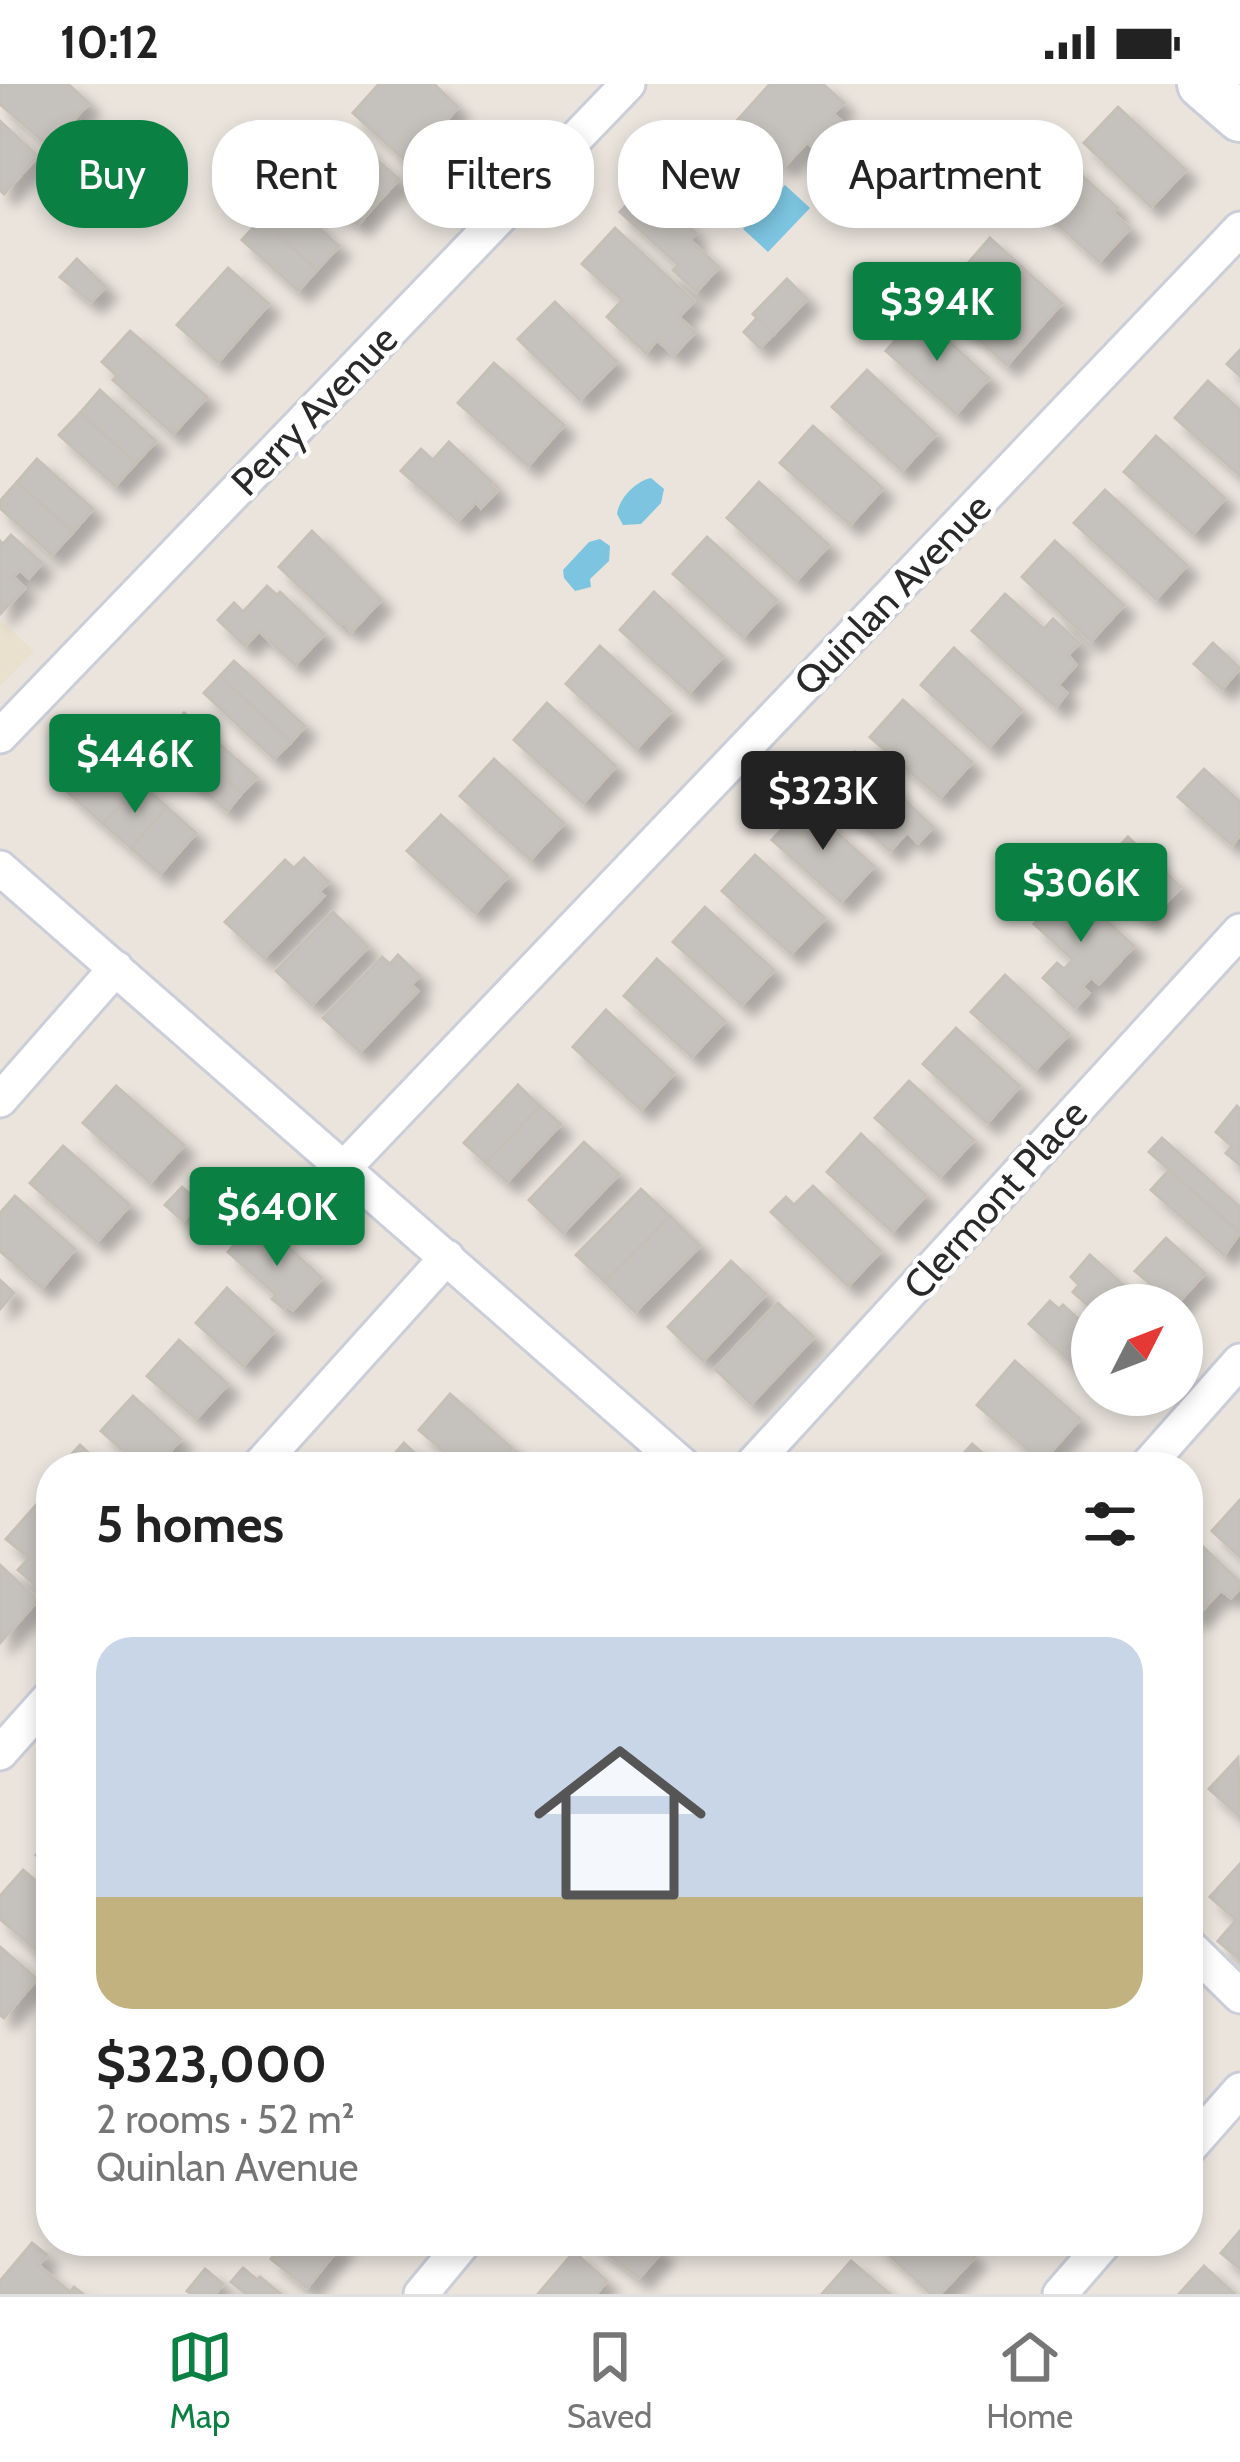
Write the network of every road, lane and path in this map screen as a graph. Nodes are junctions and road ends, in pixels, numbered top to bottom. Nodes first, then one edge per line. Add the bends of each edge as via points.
1 (628, 84) edge
2 (1202, 84) edge
3 (1240, 117) edge
4 (1240, 229) edge
5 (0, 736) edge
6 (0, 868) edge
7 (1240, 931) edge
8 (116, 968) junction
9 (0, 1100) edge
10 (345, 1167) junction
11 (447, 1257) junction
12 (1240, 1361) edge
13 (272, 1452) edge
14 (668, 1452) edge
15 (764, 1452) edge
16 (1159, 1452) edge
17 (36, 1713) edge
18 (0, 1753) edge
19 (1203, 1960) edge
20 (1240, 1996) edge
21 (1240, 2090) edge
22 (1203, 2132) edge
23 (453, 2256) edge
24 (1093, 2256) edge
25 (421, 2294) edge
26 (1060, 2294) edge

1 - 5 street, Perry Avenue
2 - 3 street
4 - 10 street, Quinlan Avenue
6 - 8 street
7 - 15 street, Clermont Place
8 - 9 street
8 - 10 street
10 - 11 street
11 - 13 street
11 - 14 street
12 - 16 street
17 - 18 street
19 - 20 street
21 - 22 street
23 - 25 street
24 - 26 street

